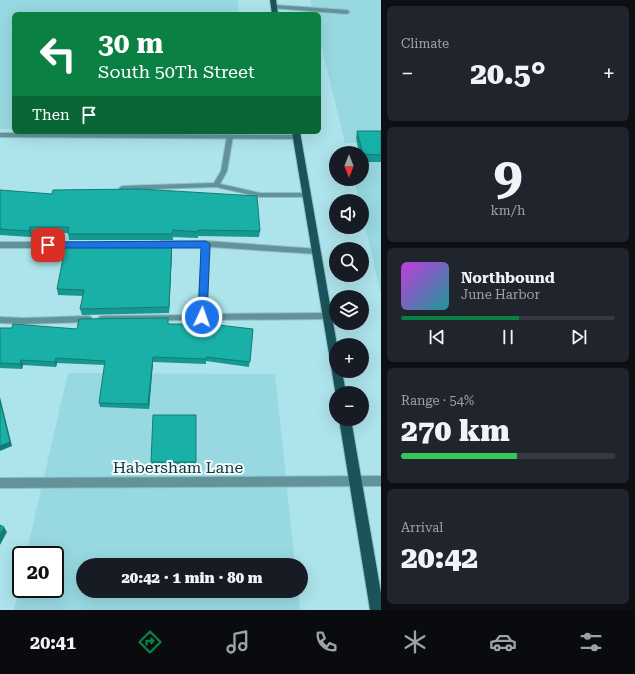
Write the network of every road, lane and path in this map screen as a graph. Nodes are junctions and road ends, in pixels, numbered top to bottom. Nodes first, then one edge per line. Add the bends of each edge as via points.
1 (273, 0) edge
2 (275, 11) edge
3 (347, 12) dead end
4 (296, 134) edge
5 (0, 135) edge
6 (230, 136) junction
7 (216, 186) junction
8 (122, 188) edge
9 (307, 195) junction
10 (0, 244) edge
11 (151, 244) edge
12 (206, 244) junction
13 (80, 245) edge
14 (316, 251) junction
15 (327, 316) junction
16 (202, 317) junction
17 (0, 320) edge
18 (331, 338) edge
19 (346, 426) edge
20 (355, 482) junction
21 (381, 482) edge
22 (0, 483) edge
23 (377, 610) edge

1 - 2 main road
2 - 3 street
4 - 6 street
4 - 9 main road
5 - 6 street
6 - 7 street via 224,171
7 - 8 street
7 - 9 street via 260,195
9 - 14 main road
10 - 13 street
11 - 12 street
12 - 14 street
12 - 16 street
14 - 15 main road
15 - 16 street
15 - 18 main road
16 - 17 street
19 - 20 main road
20 - 21 street, Habersham Lane
20 - 22 street, Habersham Lane
20 - 23 main road

